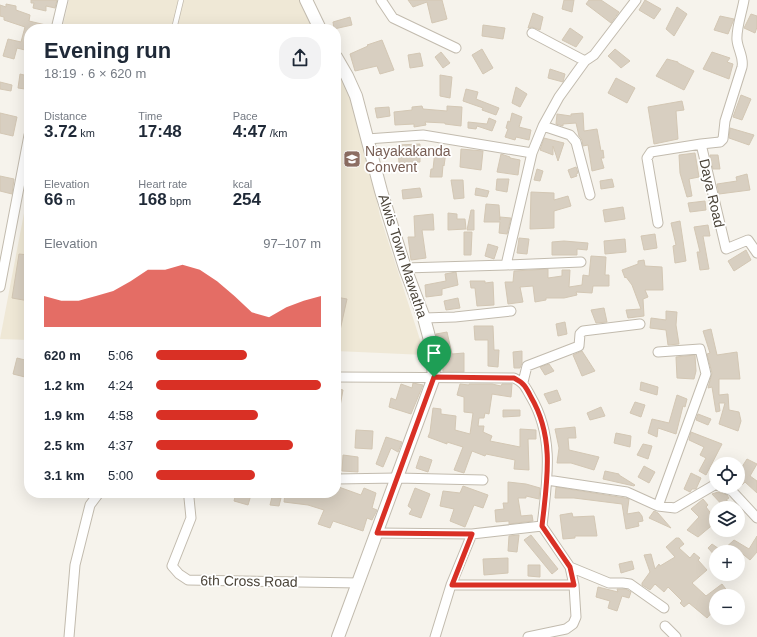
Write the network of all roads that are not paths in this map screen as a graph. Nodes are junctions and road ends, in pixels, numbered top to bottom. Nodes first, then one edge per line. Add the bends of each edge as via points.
1 (63, 0) edge
2 (181, 0) edge
3 (306, 0) edge
4 (381, 0) edge
5 (636, 0) edge
6 (744, 0) edge
7 (57, 24) edge
8 (175, 24) edge
9 (318, 24) edge
10 (532, 34) dead end
11 (456, 48) dead end
12 (585, 62) junction
13 (341, 67) edge
14 (543, 126) junction
15 (367, 139) junction
16 (701, 144) junction
17 (532, 153) junction
18 (24, 161) edge
19 (590, 195) dead end
20 (658, 223) dead end
21 (757, 253) edge
22 (581, 262) dead end
23 (506, 265) junction
24 (405, 268) junction
25 (0, 286) edge
26 (511, 311) dead end
27 (424, 318) junction
28 (640, 324) dead end
29 (658, 352) dead end
30 (341, 377) edge
31 (434, 377) junction
32 (523, 382) junction
33 (397, 478) junction
34 (341, 479) edge
35 (483, 480) dead end
36 (547, 480) junction
37 (709, 488) edge
38 (734, 493) edge
39 (95, 498) edge
40 (189, 498) edge
41 (658, 506) junction
42 (757, 518) edge
43 (542, 526) junction
44 (377, 533) junction
45 (472, 534) junction
46 (570, 567) junction
47 (359, 583) junction
48 (452, 585) junction
49 (574, 585) junction
50 (664, 608) dead end
51 (665, 626) dead end
52 (69, 637) edge
53 (338, 637) edge
54 (435, 637) edge
55 (528, 637) edge
56 (676, 637) edge

1 - 7 street
2 - 8 lane
3 - 9 street
4 - 11 street via 393,18
5 - 12 street via 594,56
6 - 16 street, Daya Road via 737,38 743,60 742,67 725,121 723,139 720,142
10 - 12 street
12 - 14 street via 559,97
13 - 15 street, Alwis Town Mawatha via 356,96
14 - 17 street
14 - 19 street via 570,135 576,142
15 - 17 street via 423,135
15 - 24 street, Alwis Town Mawatha
16 - 20 street via 649,154 647,158
16 - 21 street, Daya Road via 726,249 748,240
17 - 23 street
18 - 25 street
22 - 23 street
23 - 24 street
24 - 27 street, Alwis Town Mawatha
26 - 27 street
27 - 31 street, Alwis Town Mawatha via 431,344
28 - 32 street via 582,331 578,346 527,366
29 - 41 street via 700,349 706,374
30 - 31 street
31 - 32 street via 514,378
31 - 33 street, Alwis Town Mawatha
32 - 36 street via 538,410 548,449
33 - 34 street
33 - 35 street
33 - 44 street, Alwis Town Mawatha
36 - 41 street via 627,492
36 - 43 street
37 - 41 street via 675,508
38 - 42 street
39 - 52 street via 90,504 75,565
40 - 47 street, 6th Cross Road via 191,518 172,566 188,580
43 - 45 street
43 - 46 street
44 - 45 street
44 - 47 street, Alwis Town Mawatha
45 - 48 street
46 - 49 street
46 - 50 street via 609,583 630,584
47 - 53 street, Alwis Town Mawatha
48 - 49 street
48 - 54 street
49 - 55 street via 576,617 573,624
51 - 56 street

